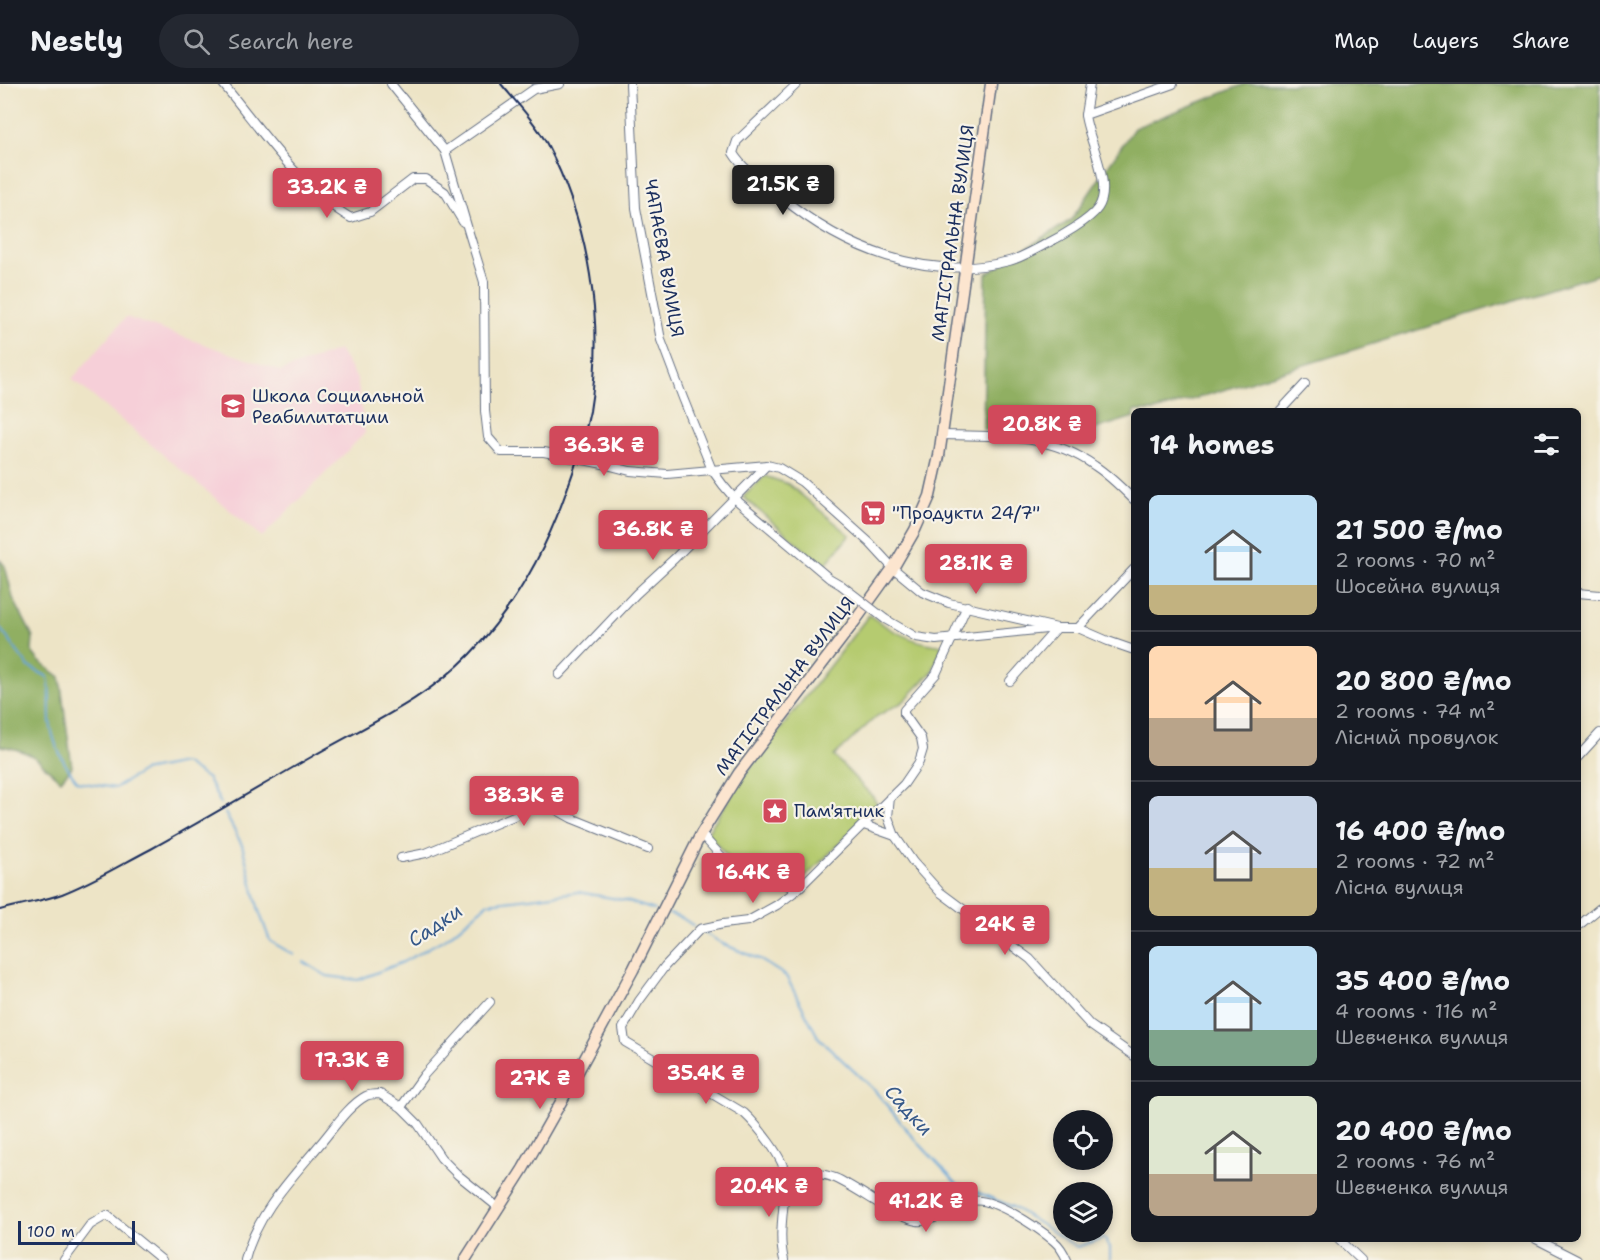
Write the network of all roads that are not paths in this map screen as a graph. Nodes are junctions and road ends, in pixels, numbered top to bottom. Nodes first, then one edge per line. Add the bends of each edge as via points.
1 (223, 84) edge
2 (391, 84) edge
3 (560, 84) edge
4 (630, 84) edge
5 (797, 84) edge
6 (991, 84) edge
7 (1090, 84) edge
8 (1173, 84) edge
9 (1085, 115) junction
10 (445, 151) junction
11 (469, 232) junction
12 (964, 267) junction
13 (1305, 384) dead end
14 (1283, 408) edge
15 (942, 435) junction
16 (767, 465) junction
17 (712, 470) junction
18 (1131, 497) edge
19 (735, 498) junction
20 (893, 568) junction
21 (1131, 572) edge
22 (1581, 593) edge
23 (1600, 595) edge
24 (967, 606) junction
25 (1057, 628) junction
26 (1078, 628) junction
27 (953, 639) junction
28 (1131, 649) edge
29 (558, 675) dead end
30 (1011, 681) dead end
31 (1600, 733) edge
32 (1581, 754) edge
33 (890, 797) junction
34 (864, 825) junction
35 (701, 834) junction
36 (895, 836) junction
37 (648, 849) dead end
38 (401, 858) dead end
39 (797, 890) junction
40 (1600, 908) edge
41 (1581, 924) edge
42 (490, 1002) dead end
43 (1131, 1054) edge
44 (401, 1107) junction
45 (785, 1172) junction
46 (499, 1208) junction
47 (1342, 1242) edge
48 (1542, 1242) edge
49 (64, 1260) edge
50 (162, 1260) edge
51 (245, 1260) edge
52 (465, 1260) edge
53 (784, 1260) edge
54 (1067, 1260) edge
55 (1361, 1260) edge
56 (1577, 1260) edge

1 - 11 street via 308,185 335,209 351,218 370,212 413,179 426,179 445,192
2 - 10 street
3 - 10 street via 534,89
4 - 17 street, ЧАПАЄВА ВУЛИЦЯ via 636,208 661,340
5 - 12 street via 737,141 733,153 739,163 829,233 910,264
6 - 12 main road, МАГІСТРАЛЬНА ВУЛИЦЯ
7 - 9 street
8 - 9 street
9 - 12 street via 1104,184 1099,207 1066,234 1010,261
10 - 11 street
11 - 17 street via 484,282 488,437 501,452 544,452 630,471 667,474
12 - 15 main road, МАГІСТРАЛЬНА ВУЛИЦЯ
13 - 14 street
15 - 18 street via 1031,439 1097,466
15 - 20 main road, МАГІСТРАЛЬНА ВУЛИЦЯ via 930,496
16 - 17 street
16 - 19 street
16 - 20 street via 802,482
17 - 19 street, ЧАПАЄВА ВУЛИЦЯ
19 - 27 street, ЧАПАЄВА ВУЛИЦЯ, bridge via 885,620 916,637
19 - 29 street
20 - 24 street via 922,592
20 - 35 main road, МАГІСТРАЛЬНА ВУЛИЦЯ via 739,773
21 - 26 street
22 - 23 street
24 - 25 street
24 - 27 street
25 - 26 street
25 - 27 street, ЧАПАЄВА ВУЛИЦЯ
25 - 30 street
26 - 28 street
27 - 33 street via 936,674 904,710 921,738 923,749 904,784
31 - 32 street
33 - 34 street
33 - 36 street via 888,817
34 - 36 street
34 - 39 street
35 - 39 street via 732,868 776,879
35 - 46 main road, МАГІСТРАЛЬНА ВУЛИЦЯ via 633,970
36 - 43 street via 940,892 1030,958 1090,1025
37 - 38 street via 540,805 426,853
39 - 45 street via 748,921 700,929 665,966 623,1028 625,1042 744,1113 757,1125
40 - 41 street
42 - 44 street via 424,1075
44 - 46 street via 441,1158
44 - 51 street via 380,1094 367,1096 344,1116 282,1187 249,1245
45 - 53 street via 780,1244
45 - 54 street via 834,1177 901,1216 917,1221 974,1200 994,1204 1055,1242
46 - 52 main road, МАГІСТРАЛЬНА ВУЛИЦЯ
47 - 55 street
48 - 56 street
49 - 50 street via 90,1225 107,1215

